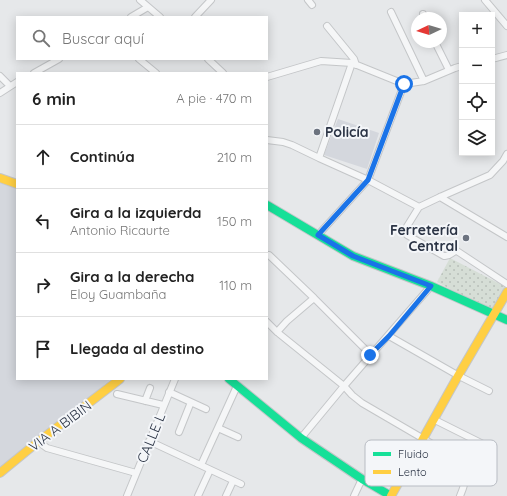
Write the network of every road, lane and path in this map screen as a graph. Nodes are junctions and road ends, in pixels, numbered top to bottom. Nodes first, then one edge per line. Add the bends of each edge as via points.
1 (140, 0) edge
2 (211, 0) edge
3 (485, 0) edge
4 (148, 7) junction
5 (391, 12) dead end
6 (133, 16) edge
7 (159, 16) edge
8 (195, 16) edge
9 (327, 26) dead end
10 (507, 26) edge
11 (438, 48) edge
12 (507, 55) edge
13 (495, 58) edge
14 (57, 60) edge
15 (140, 60) edge
16 (209, 60) edge
17 (354, 64) junction
18 (459, 67) edge
19 (448, 70) junction
20 (36, 72) edge
21 (155, 72) edge
22 (222, 72) edge
23 (0, 76) edge
24 (268, 77) edge
25 (424, 81) junction
26 (16, 83) edge
27 (404, 84) junction
28 (10, 86) junction
29 (0, 93) edge
30 (268, 140) edge
31 (507, 154) edge
32 (319, 158) junction
33 (0, 178) edge
34 (368, 180) junction
35 (16, 182) edge
36 (440, 197) junction
37 (268, 206) edge
38 (419, 207) junction
39 (318, 235) junction
40 (507, 236) edge
41 (268, 255) edge
42 (507, 284) edge
43 (431, 286) junction
44 (507, 292) edge
45 (314, 298) junction
46 (495, 314) junction
47 (507, 320) edge
48 (268, 323) edge
49 (277, 332) junction
50 (389, 336) junction
51 (370, 355) junction
52 (459, 376) junction
53 (119, 380) edge
54 (174, 380) edge
55 (230, 380) edge
56 (237, 386) junction
57 (344, 386) junction
58 (150, 388) dead end
59 (169, 392) junction
60 (490, 392) dead end
61 (117, 394) dead end
62 (145, 401) junction
63 (191, 402) junction
64 (163, 405) junction
65 (206, 409) dead end
66 (435, 420) junction
67 (218, 428) junction
68 (179, 432) dead end
69 (238, 437) dead end
70 (301, 438) junction
71 (40, 440) junction
72 (424, 440) joint
73 (475, 440) edge
74 (149, 441) junction
75 (201, 466) junction
76 (210, 470) junction
77 (136, 473) junction
78 (0, 474) edge
79 (362, 478) junction
80 (365, 480) edge
81 (233, 481) junction
82 (240, 484) dead end
83 (375, 486) edge
84 (397, 486) edge
85 (464, 486) edge
86 (127, 496) edge
87 (198, 496) edge
88 (226, 496) edge
89 (354, 496) edge
90 (391, 496) edge
91 (460, 496) edge

1 - 4 street
2 - 8 street
3 - 10 street
4 - 6 street
4 - 7 street
5 - 25 street
9 - 17 street via 354,59
11 - 19 street
12 - 13 street
14 - 20 street
15 - 21 street
16 - 22 street
17 - 24 street via 321,61
17 - 27 street
17 - 32 street
18 - 19 street
19 - 25 street
23 - 28 street
25 - 27 street
26 - 28 street
27 - 34 street
28 - 29 street
30 - 32 street via 292,145
31 - 36 street via 504,161 490,175
32 - 34 street
33 - 35 main road
34 - 38 street
34 - 39 street
36 - 38 street
36 - 40 street
37 - 39 main road
38 - 42 street via 406,228 407,234 444,256 457,252
39 - 43 main road via 353,256
41 - 45 street
43 - 46 main road
43 - 50 street
44 - 46 main road
45 - 49 street
45 - 51 street
46 - 47 main road
46 - 52 main road
48 - 49 street
49 - 57 street
50 - 51 street
50 - 52 street
51 - 57 street
52 - 60 street
52 - 66 main road
53 - 71 main road, VIA A BIBIN
54 - 59 street, CALLE L
55 - 56 main road
56 - 67 street
56 - 70 main road
57 - 70 street
57 - 72 street via 362,403
58 - 62 street
59 - 63 street
59 - 64 street, CALLE L
61 - 62 street
62 - 64 street
63 - 65 street
63 - 68 street
64 - 74 street, CALLE L
66 - 72 main road
66 - 73 street
67 - 69 street
67 - 75 street
70 - 79 main road
71 - 77 street via 47,448
71 - 78 main road, VIA A BIBIN
74 - 75 street
74 - 77 street, CALLE L
75 - 76 street
76 - 81 street
76 - 87 street
77 - 86 street, CALLE L
79 - 80 main road
79 - 89 street
81 - 82 street
81 - 88 street
83 - 90 main road
84 - 90 main road
85 - 91 street

